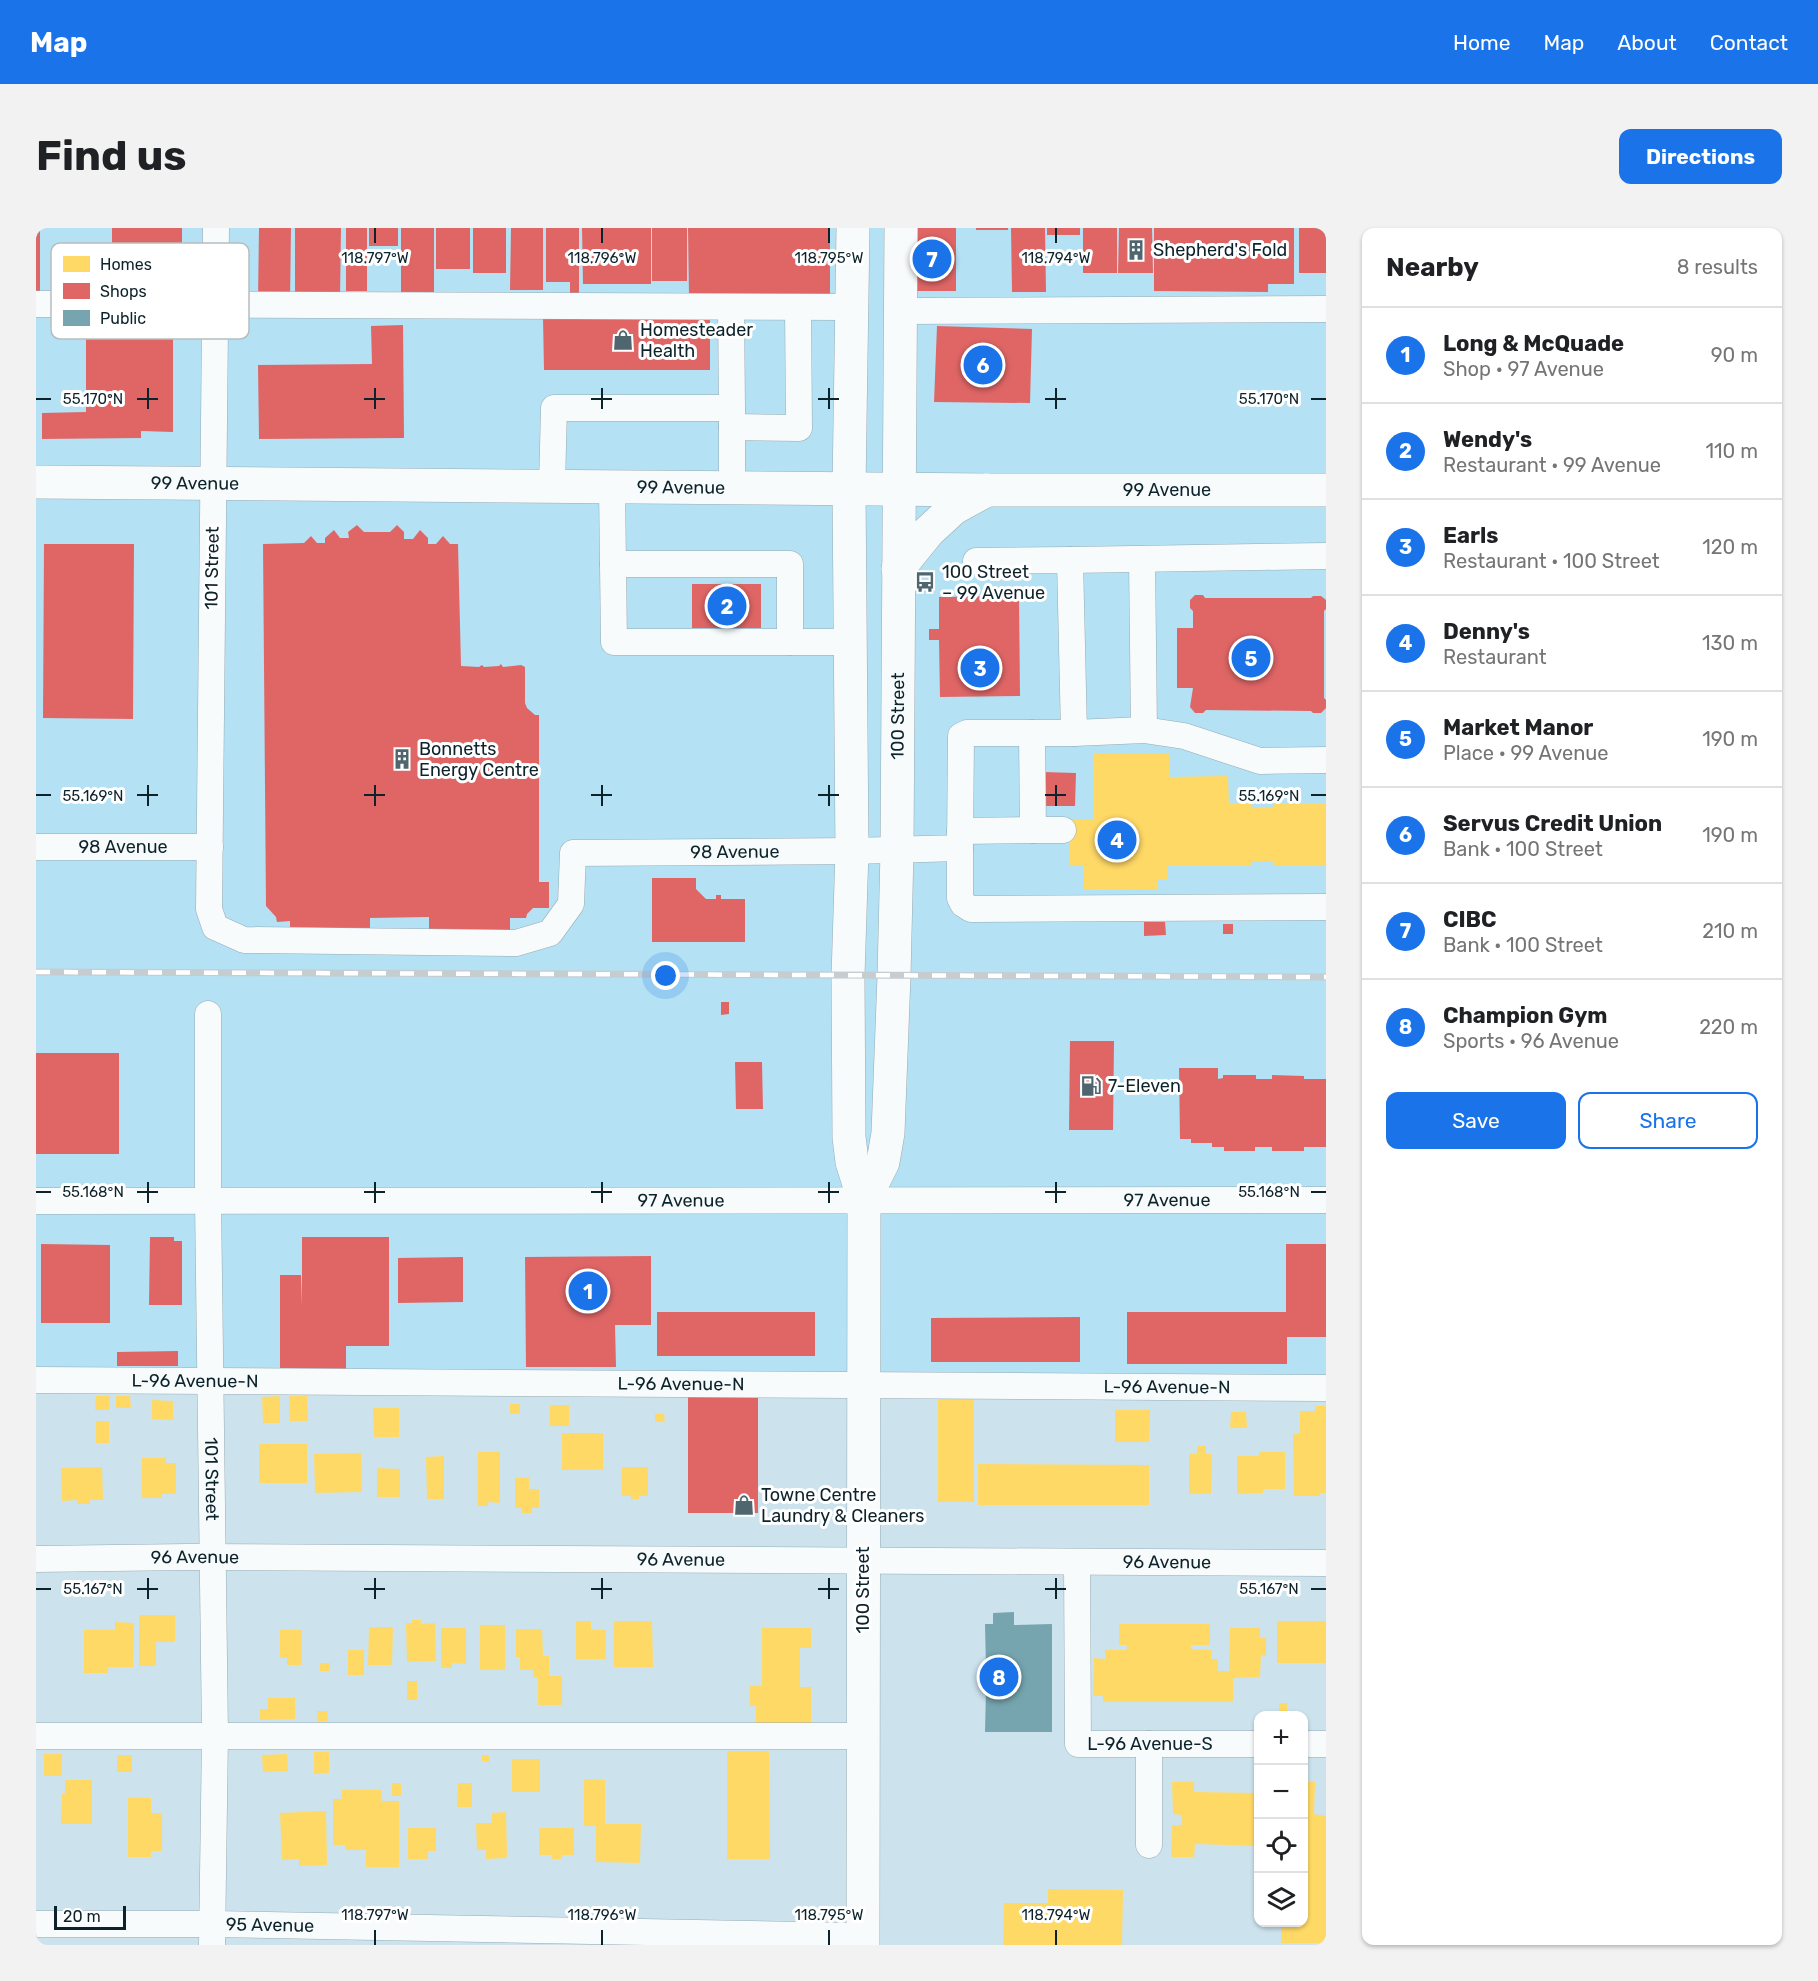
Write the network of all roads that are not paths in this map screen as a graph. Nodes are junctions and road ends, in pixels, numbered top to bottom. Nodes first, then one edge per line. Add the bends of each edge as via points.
1 (216, 228) edge
2 (853, 228) edge
3 (901, 228) edge
4 (216, 243) edge
5 (249, 304) edge
6 (731, 307) junction
7 (798, 307) junction
8 (852, 307) junction
9 (1326, 309) edge
10 (901, 311) junction
11 (215, 339) edge
12 (732, 417) junction
13 (36, 483) edge
14 (213, 483) junction
15 (552, 486) junction
16 (612, 487) junction
17 (732, 488) junction
18 (849, 489) junction
19 (900, 489) junction
20 (988, 490) junction
21 (1326, 490) edge
22 (1326, 556) edge
23 (1070, 560) junction
24 (1142, 560) junction
25 (976, 561) dead end
26 (613, 564) junction
27 (898, 569) junction
28 (790, 642) junction
29 (850, 642) junction
30 (1144, 730) junction
31 (1032, 733) junction
32 (1074, 733) junction
33 (1326, 760) edge
34 (1033, 830) junction
35 (1063, 830) dead end
36 (960, 839) junction
37 (36, 846) edge
38 (210, 848) junction
39 (852, 851) junction
40 (897, 851) junction
41 (573, 853) joint
42 (1326, 907) edge
43 (208, 1014) dead end
44 (208, 1200) junction
45 (864, 1200) junction
46 (1326, 1200) edge
47 (36, 1201) edge
48 (36, 1380) edge
49 (211, 1381) junction
50 (862, 1385) junction
51 (1326, 1388) edge
52 (213, 1557) junction
53 (36, 1559) edge
54 (862, 1562) junction
55 (1077, 1562) junction
56 (1326, 1563) edge
57 (215, 1735) junction
58 (36, 1736) edge
59 (864, 1736) junction
60 (1149, 1744) junction
61 (1254, 1744) edge
62 (1308, 1744) edge
63 (1326, 1744) edge
64 (1149, 1845) dead end
65 (36, 1924) edge
66 (212, 1935) edge
67 (863, 1940) edge

1 - 4 street, 101 Street
2 - 8 main road, 100 Street
3 - 10 main road, 100 Street
5 - 6 street
6 - 7 street
6 - 12 street
7 - 8 street
7 - 12 street via 799,428
8 - 18 main road, 100 Street
9 - 10 street
10 - 19 main road, 100 Street
11 - 14 street, 101 Street
12 - 15 street via 554,408
12 - 17 street
13 - 14 main road, 99 Avenue
14 - 15 main road, 99 Avenue
14 - 38 street, 101 Street
15 - 16 main road, 99 Avenue
16 - 17 main road, 99 Avenue
16 - 26 street
17 - 18 main road, 99 Avenue
18 - 19 main road, 99 Avenue
18 - 29 main road, 100 Street
19 - 20 main road, 99 Avenue
19 - 27 main road, 100 Street
20 - 21 main road, 99 Avenue
20 - 27 main road via 954,508
22 - 24 street
23 - 24 street
23 - 25 street
23 - 32 street
24 - 30 street
26 - 28 street via 614,642
26 - 28 street via 790,564
27 - 40 main road, 100 Street
28 - 29 street
29 - 39 main road, 100 Street
30 - 32 street
30 - 33 street via 1184,736 1260,761
31 - 32 street
31 - 34 street
31 - 36 street via 961,736
34 - 35 street, 98 Avenue
34 - 36 street, 98 Avenue
36 - 40 street, 98 Avenue
36 - 42 street via 960,898 971,909
37 - 38 street, 98 Avenue
38 - 41 street, 101 Street via 209,909 215,927 244,940 516,943 550,933 571,904
39 - 40 street, 98 Avenue
39 - 41 street, 98 Avenue
39 - 45 main road, 100 Street via 849,1137
40 - 45 main road, 100 Street via 888,1133 883,1162
43 - 44 street, 101 Street
44 - 45 street, 97 Avenue
44 - 47 street, 97 Avenue
44 - 49 street, 101 Street
45 - 46 street, 97 Avenue
45 - 50 main road, 100 Street
48 - 49 street, L-96 Avenue-N
49 - 50 street, L-96 Avenue-N
49 - 52 street, 101 Street
50 - 51 street, L-96 Avenue-N
50 - 54 main road, 100 Street
52 - 53 street, 96 Avenue
52 - 54 street, 96 Avenue
52 - 57 street, 101 Street
54 - 55 street, 96 Avenue
54 - 59 main road, 100 Street
55 - 56 street, 96 Avenue
55 - 60 street, L-96 Avenue-S via 1078,1744
57 - 58 street
57 - 59 street
57 - 66 street, 101 Street
59 - 67 main road, 100 Street
60 - 61 street, L-96 Avenue-S
60 - 64 street
62 - 63 street
65 - 66 street, 95 Avenue
66 - 67 street, 95 Avenue

